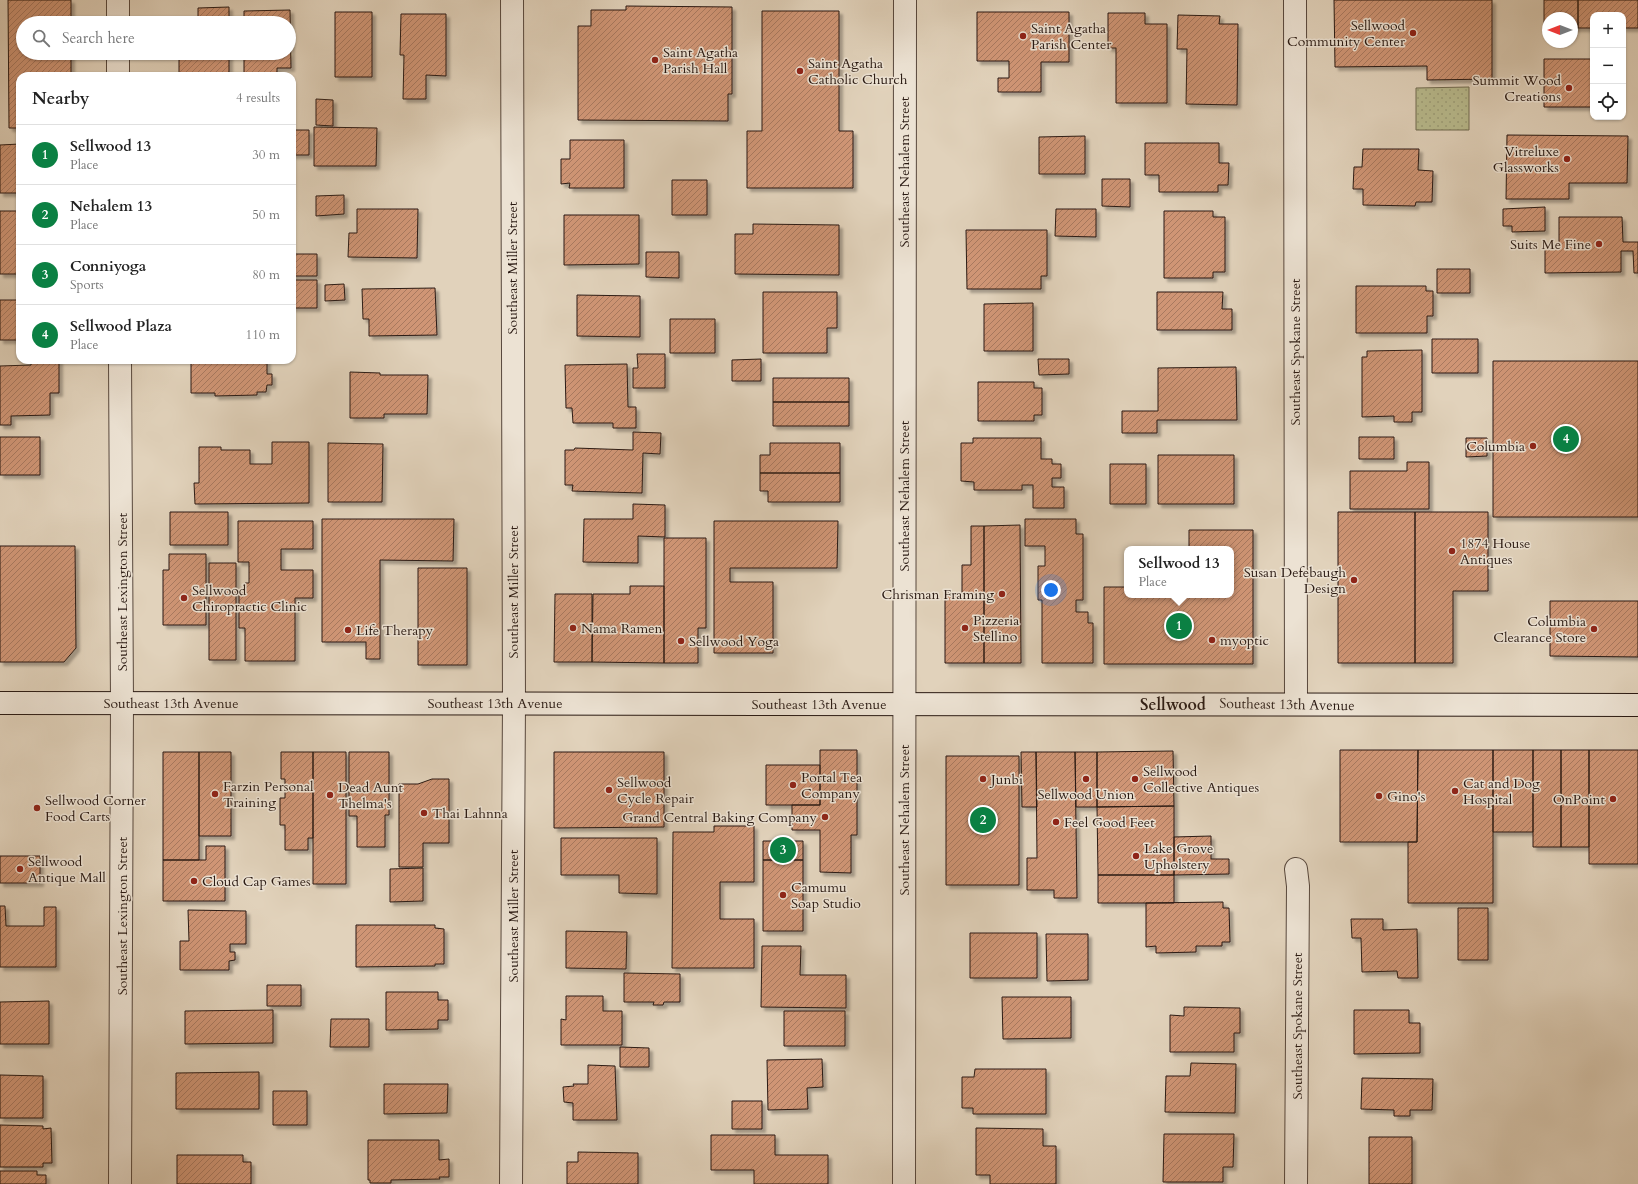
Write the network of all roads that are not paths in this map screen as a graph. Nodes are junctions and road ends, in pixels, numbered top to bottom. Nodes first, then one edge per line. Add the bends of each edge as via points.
1 (118, 0) edge
2 (512, 0) edge
3 (905, 0) edge
4 (1295, 0) edge
5 (118, 16) edge
6 (118, 60) edge
7 (118, 72) edge
8 (120, 364) edge
9 (0, 703) edge
10 (122, 703) junction
11 (514, 703) junction
12 (904, 704) junction
13 (1296, 704) junction
14 (1638, 705) edge
15 (1296, 869) dead end
16 (120, 1184) edge
17 (512, 1184) edge
18 (904, 1184) edge
19 (1296, 1184) edge

1 - 5 street
2 - 11 street, Southeast Miller Street
3 - 12 street, Southeast Nehalem Street
4 - 13 street, Southeast Spokane Street
6 - 7 street
8 - 10 street, Southeast Lexington Street
9 - 10 street, Southeast 13th Avenue
10 - 11 street, Southeast 13th Avenue
10 - 16 street, Southeast Lexington Street
11 - 12 street, Southeast 13th Avenue
11 - 17 street, Southeast Miller Street
12 - 13 street, Southeast 13th Avenue
12 - 18 street, Southeast Nehalem Street
13 - 14 street, Southeast 13th Avenue
15 - 19 street, Southeast Spokane Street

